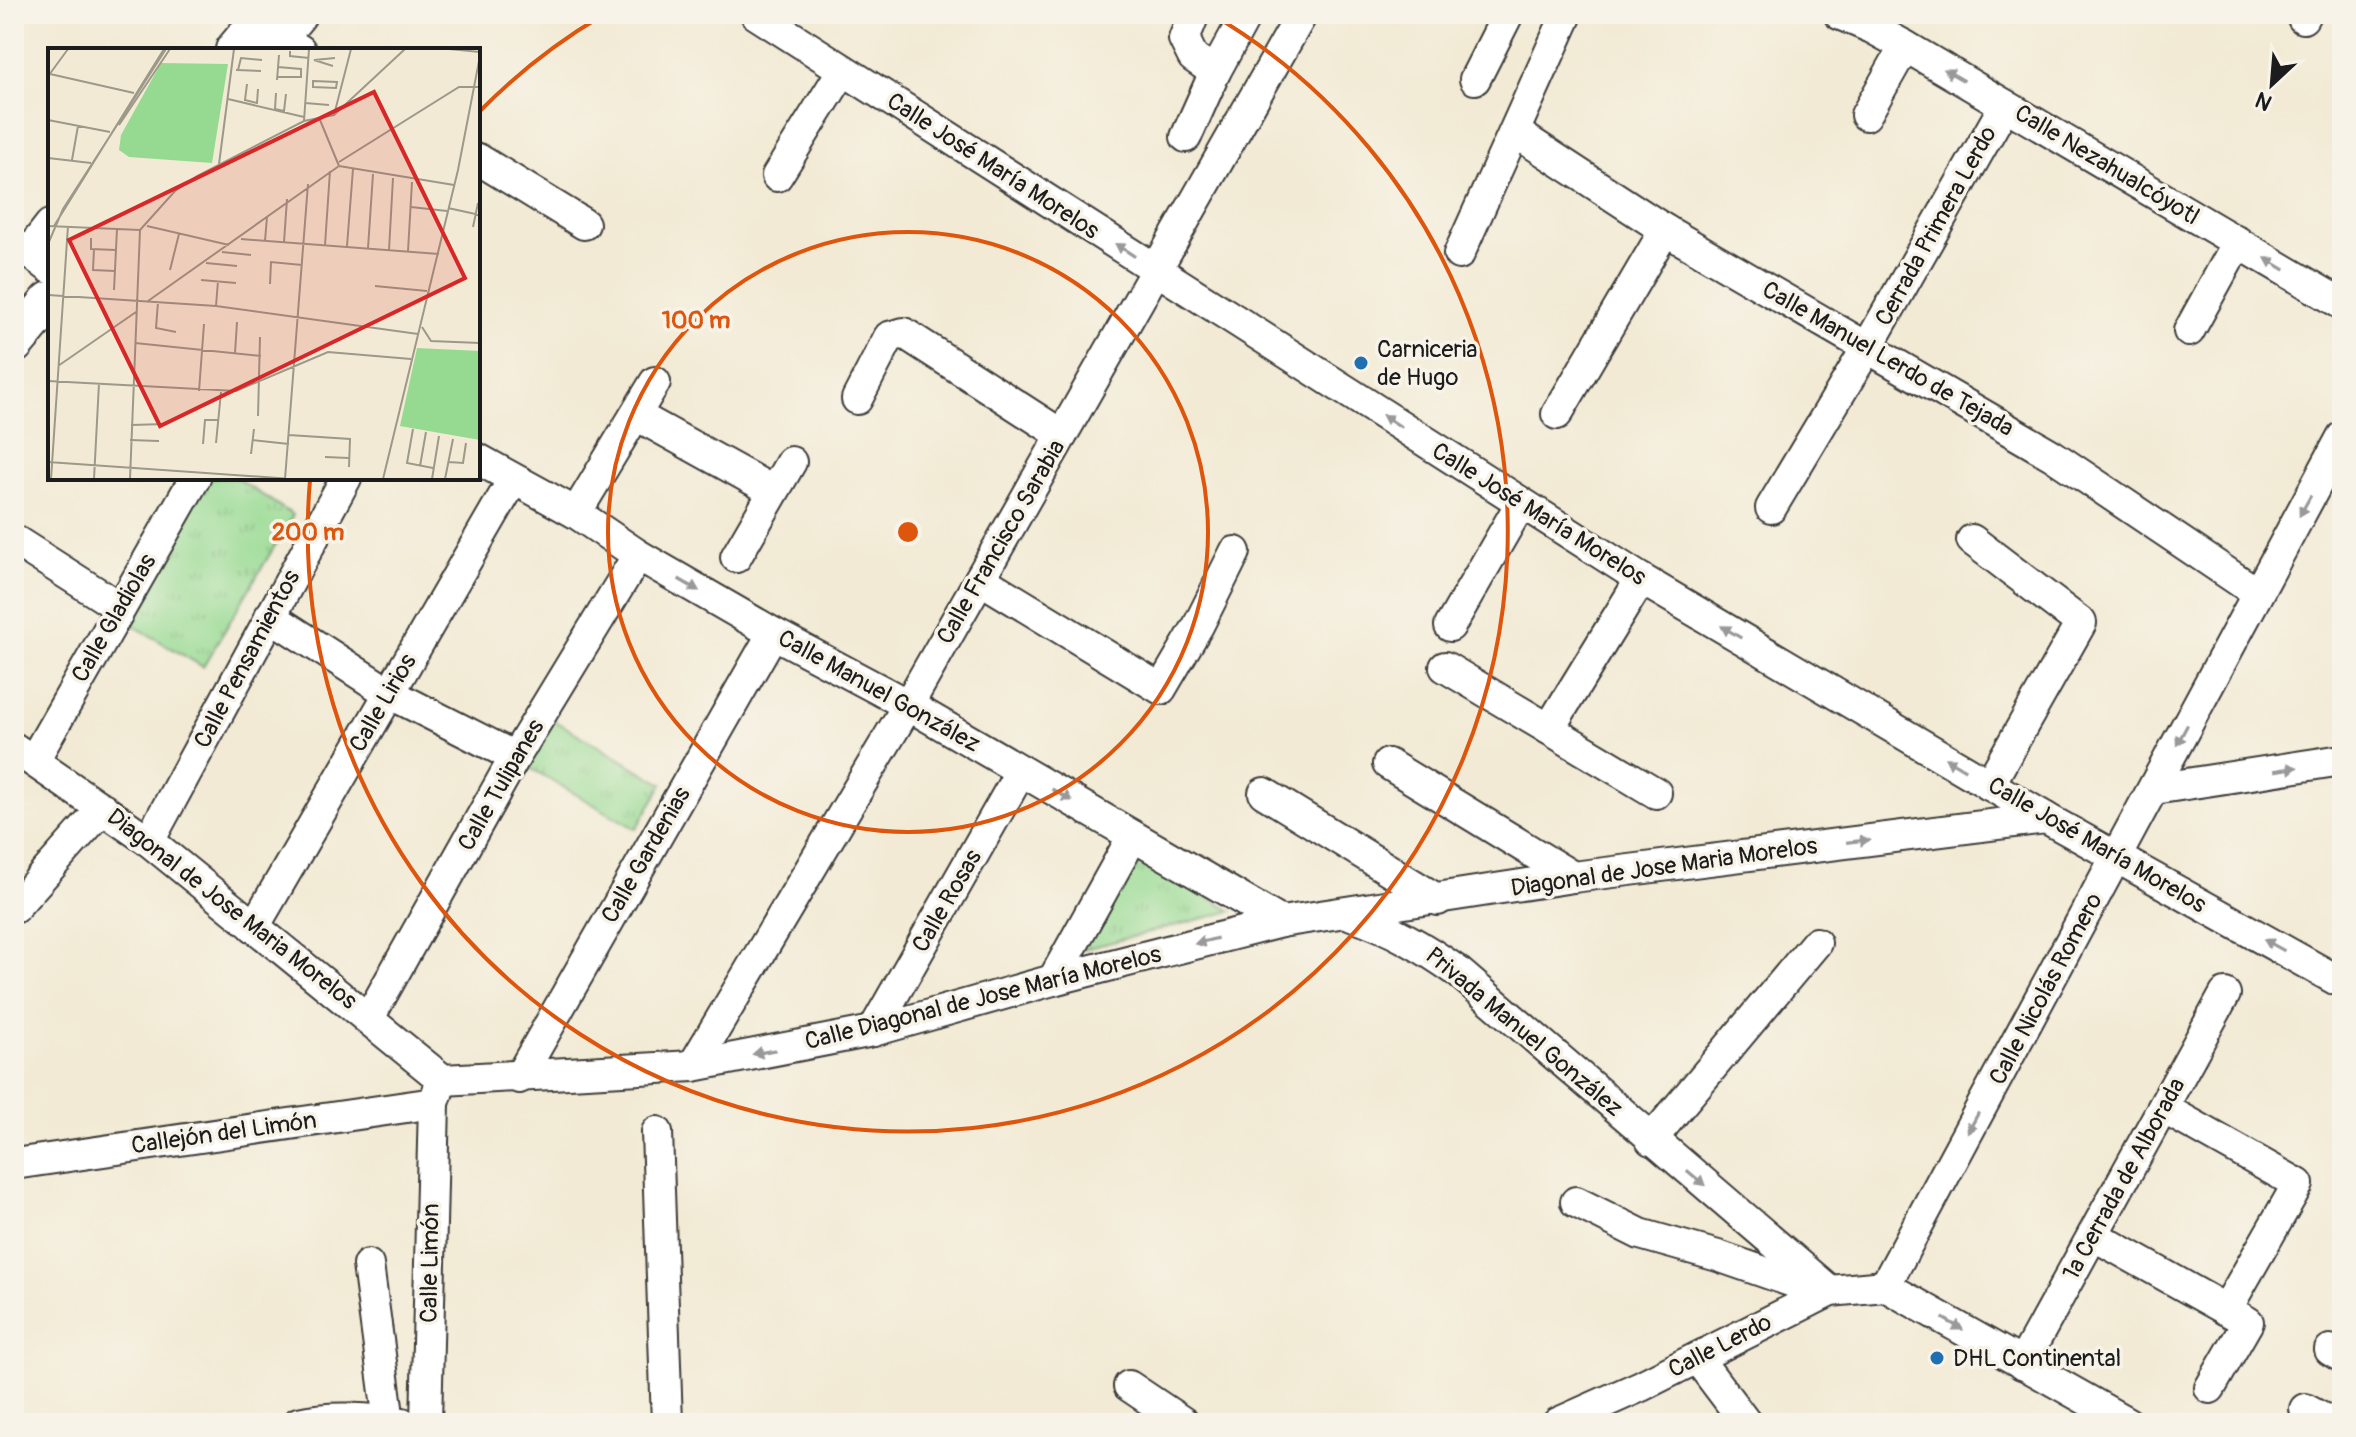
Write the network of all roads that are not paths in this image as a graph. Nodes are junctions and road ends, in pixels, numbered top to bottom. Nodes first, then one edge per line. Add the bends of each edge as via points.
1 (756, 14) edge
2 (1194, 14) edge
3 (1302, 14) edge
4 (1508, 14) edge
5 (1567, 14) edge
6 (1839, 14) edge
7 (1246, 15) edge
8 (1876, 21) edge
9 (794, 24) edge
10 (281, 33) edge
11 (1905, 46) junction
12 (240, 48) edge
13 (843, 70) junction
14 (1215, 72) junction
15 (1475, 79) dead end
16 (2005, 105) junction
17 (1866, 115) dead end
18 (1515, 132) junction
19 (1186, 137) dead end
20 (480, 160) edge
21 (777, 176) dead end
22 (584, 224) dead end
23 (48, 229) edge
24 (1665, 230) junction
25 (2238, 242) junction
26 (1459, 254) dead end
27 (31, 262) edge
28 (1156, 270) junction
29 (48, 303) edge
30 (2342, 304) edge
31 (2189, 331) dead end
32 (14, 344) edge
33 (1867, 348) junction
34 (655, 382) dead end
35 (857, 399) dead end
36 (1557, 414) dead end
37 (636, 415) junction
38 (1062, 435) junction
39 (2342, 437) edge
40 (480, 460) edge
41 (791, 462) dead end
42 (194, 480) edge
43 (345, 480) edge
44 (513, 480) junction
45 (773, 491) junction
46 (1521, 503) junction
47 (1771, 508) dead end
48 (576, 513) junction
49 (14, 540) edge
50 (1972, 540) dead end
51 (1235, 552) dead end
52 (638, 555) junction
53 (736, 557) dead end
54 (980, 579) junction
55 (1641, 579) junction
56 (2257, 593) junction
57 (119, 607) junction
58 (270, 616) junction
59 (1450, 626) dead end
60 (773, 633) junction
61 (1445, 667) dead end
62 (389, 693) junction
63 (908, 705) junction
64 (1549, 729) junction
65 (24, 754) edge
66 (515, 757) junction
67 (2342, 760) edge
68 (1388, 764) dead end
69 (1021, 771) junction
70 (1989, 785) junction
71 (2154, 789) junction
72 (1264, 793) dead end
73 (1656, 793) dead end
74 (103, 808) junction
75 (2046, 818) junction
76 (1133, 836) junction
77 (149, 841) junction
78 (2117, 857) junction
79 (1573, 877) junction
80 (1438, 900) junction
81 (14, 908) edge
82 (1346, 914) junction
83 (1281, 922) junction
84 (254, 927) junction
85 (1816, 943) dead end
86 (1053, 980) junction
87 (2342, 983) edge
88 (2225, 994) dead end
89 (369, 1018) junction
90 (873, 1031) junction
91 (693, 1066) junction
92 (519, 1078) junction
93 (438, 1091) junction
94 (2163, 1108) junction
95 (657, 1132) dead end
96 (1651, 1140) junction
97 (14, 1164) edge
98 (1576, 1202) dead end
99 (2093, 1235) junction
100 (368, 1265) dead end
101 (1885, 1286) junction
102 (1819, 1296) junction
103 (2226, 1310) junction
104 (1697, 1358) junction
105 (2022, 1364) junction
106 (1129, 1386) dead end
107 (2210, 1388) dead end
108 (2305, 1409) dead end
109 (312, 1421) edge
110 (396, 1422) edge
111 (426, 1423) edge
112 (667, 1423) edge
113 (1184, 1423) edge
114 (1558, 1423) edge
115 (1746, 1423) edge
116 (2128, 1423) edge
117 (2331, 1423) edge

1 - 9 street, Calle José María Morelos
2 - 14 street via 1184,39 1193,57
3 - 28 street, Calle Francisco Sarabia
4 - 15 street
5 - 18 street
6 - 8 street, Calle Nezahualcóyotl
7 - 14 street
8 - 11 street, Calle Nezahualcóyotl
9 - 13 street, Calle José María Morelos
10 - 12 main road
16 -> 11 street, Calle Nezahualcóyotl
11 - 17 street
13 - 21 street
28 -> 13 street, Calle José María Morelos
14 - 19 street
16 - 25 street, Calle Nezahualcóyotl
16 - 33 street, Cerrada Primera Lerdo
18 - 24 street, Calle Manuel Lerdo de Tejada
18 - 26 street
20 - 22 street
23 - 27 street
24 - 33 street, Calle Manuel Lerdo de Tejada
24 - 36 street
30 -> 25 street, Calle Nezahualcóyotl
25 - 31 street
28 - 38 street, Calle Francisco Sarabia
46 -> 28 street, Calle José María Morelos
29 - 32 main road
33 - 47 street, Cerrada Primera Lerdo
33 - 56 street, Calle Manuel Lerdo de Tejada via 2052,455
34 - 37 street
35 - 38 street via 889,337 904,333
37 - 45 street
37 - 48 street
38 - 54 street, Calle Francisco Sarabia
39 -> 56 street, Calle Nicolás Romero
40 - 44 street, Calle Manuel González
41 - 45 street
42 - 57 street, Calle Gladiolas
43 - 58 street, Calle Pensamientos
44 - 48 street, Calle Manuel González
44 - 62 street, Calle Lirios
45 - 53 street
46 - 55 street, Calle José María Morelos
46 - 59 street
48 - 52 street, Calle Manuel González
49 - 57 street
50 - 70 street via 2081,623
51 - 54 street via 1161,689
52 -> 60 street, Calle Manuel González
52 - 66 street, Calle Tulipanes
54 - 63 street, Calle Francisco Sarabia
55 - 64 street
70 -> 55 street, Calle José María Morelos
56 -> 71 street, Calle Nicolás Romero
57 - 65 street, Calle Gladiolas
58 - 62 street
58 - 77 street, Calle Pensamientos
60 - 63 street, Calle Manuel González
60 - 92 street, Calle Gardenias
61 - 64 street
62 - 66 street
62 - 84 street, Calle Lirios
63 - 69 street, Calle Manuel González
63 - 91 street, Calle Francisco Sarabia
64 - 73 street
65 - 74 street, Diagonal de Jose Maria Morelos
66 - 89 street, Calle Tulipanes
71 -> 67 street
68 - 79 street
69 -> 76 street, Calle Manuel González
69 - 90 street, Calle Rosas
70 - 75 street, Calle José María Morelos
71 - 78 street, Calle Nicolás Romero
72 - 80 street
74 - 77 street, Diagonal de Jose Maria Morelos
74 - 81 street
75 - 78 street, Calle José María Morelos
79 -> 75 street, Diagonal de Jose Maria Morelos
76 - 83 street, Calle Manuel González
76 - 86 street
77 - 84 street, Diagonal de Jose Maria Morelos
87 -> 78 street, Calle José María Morelos
78 -> 101 street, Calle Nicolás Romero
79 - 80 street, Diagonal de Jose Maria Morelos
80 - 82 street, Diagonal de Jose Maria Morelos
82 - 83 street, Diagonal de Jose Maria Morelos
82 - 96 street, Privada Manuel González via 1392,930 1457,971
83 -> 86 street, Calle Diagonal de Jose María Morelos
84 - 89 street, Diagonal de Jose Maria Morelos
85 - 96 street
86 - 90 street, Calle Diagonal de Jose María Morelos
88 - 94 street, 1a Cerrada de Alborada
89 - 93 street, Diagonal de Jose Maria Morelos
90 -> 91 street, Calle Diagonal de Jose María Morelos
91 - 92 street, Calle Diagonal de Jose María Morelos
92 - 93 street, Calle Diagonal de Jose María Morelos
93 - 97 street, Callejón del Limón
93 - 111 street, Calle Limón
94 - 99 street, 1a Cerrada de Alborada
94 - 103 street via 2298,1184
95 - 112 street
96 -> 102 street, Privada Manuel González
98 - 102 street via 1640,1234 1796,1283
99 - 103 street
99 - 105 street, 1a Cerrada de Alborada
100 - 110 street via 382,1385
101 - 102 street, Calle Lerdo
101 -> 105 street
102 - 104 street, Calle Lerdo
103 - 107 street via 2248,1322
104 - 114 street, Calle Lerdo
104 - 115 street
105 - 116 street
106 - 113 street
108 - 117 street
109 - 110 street

